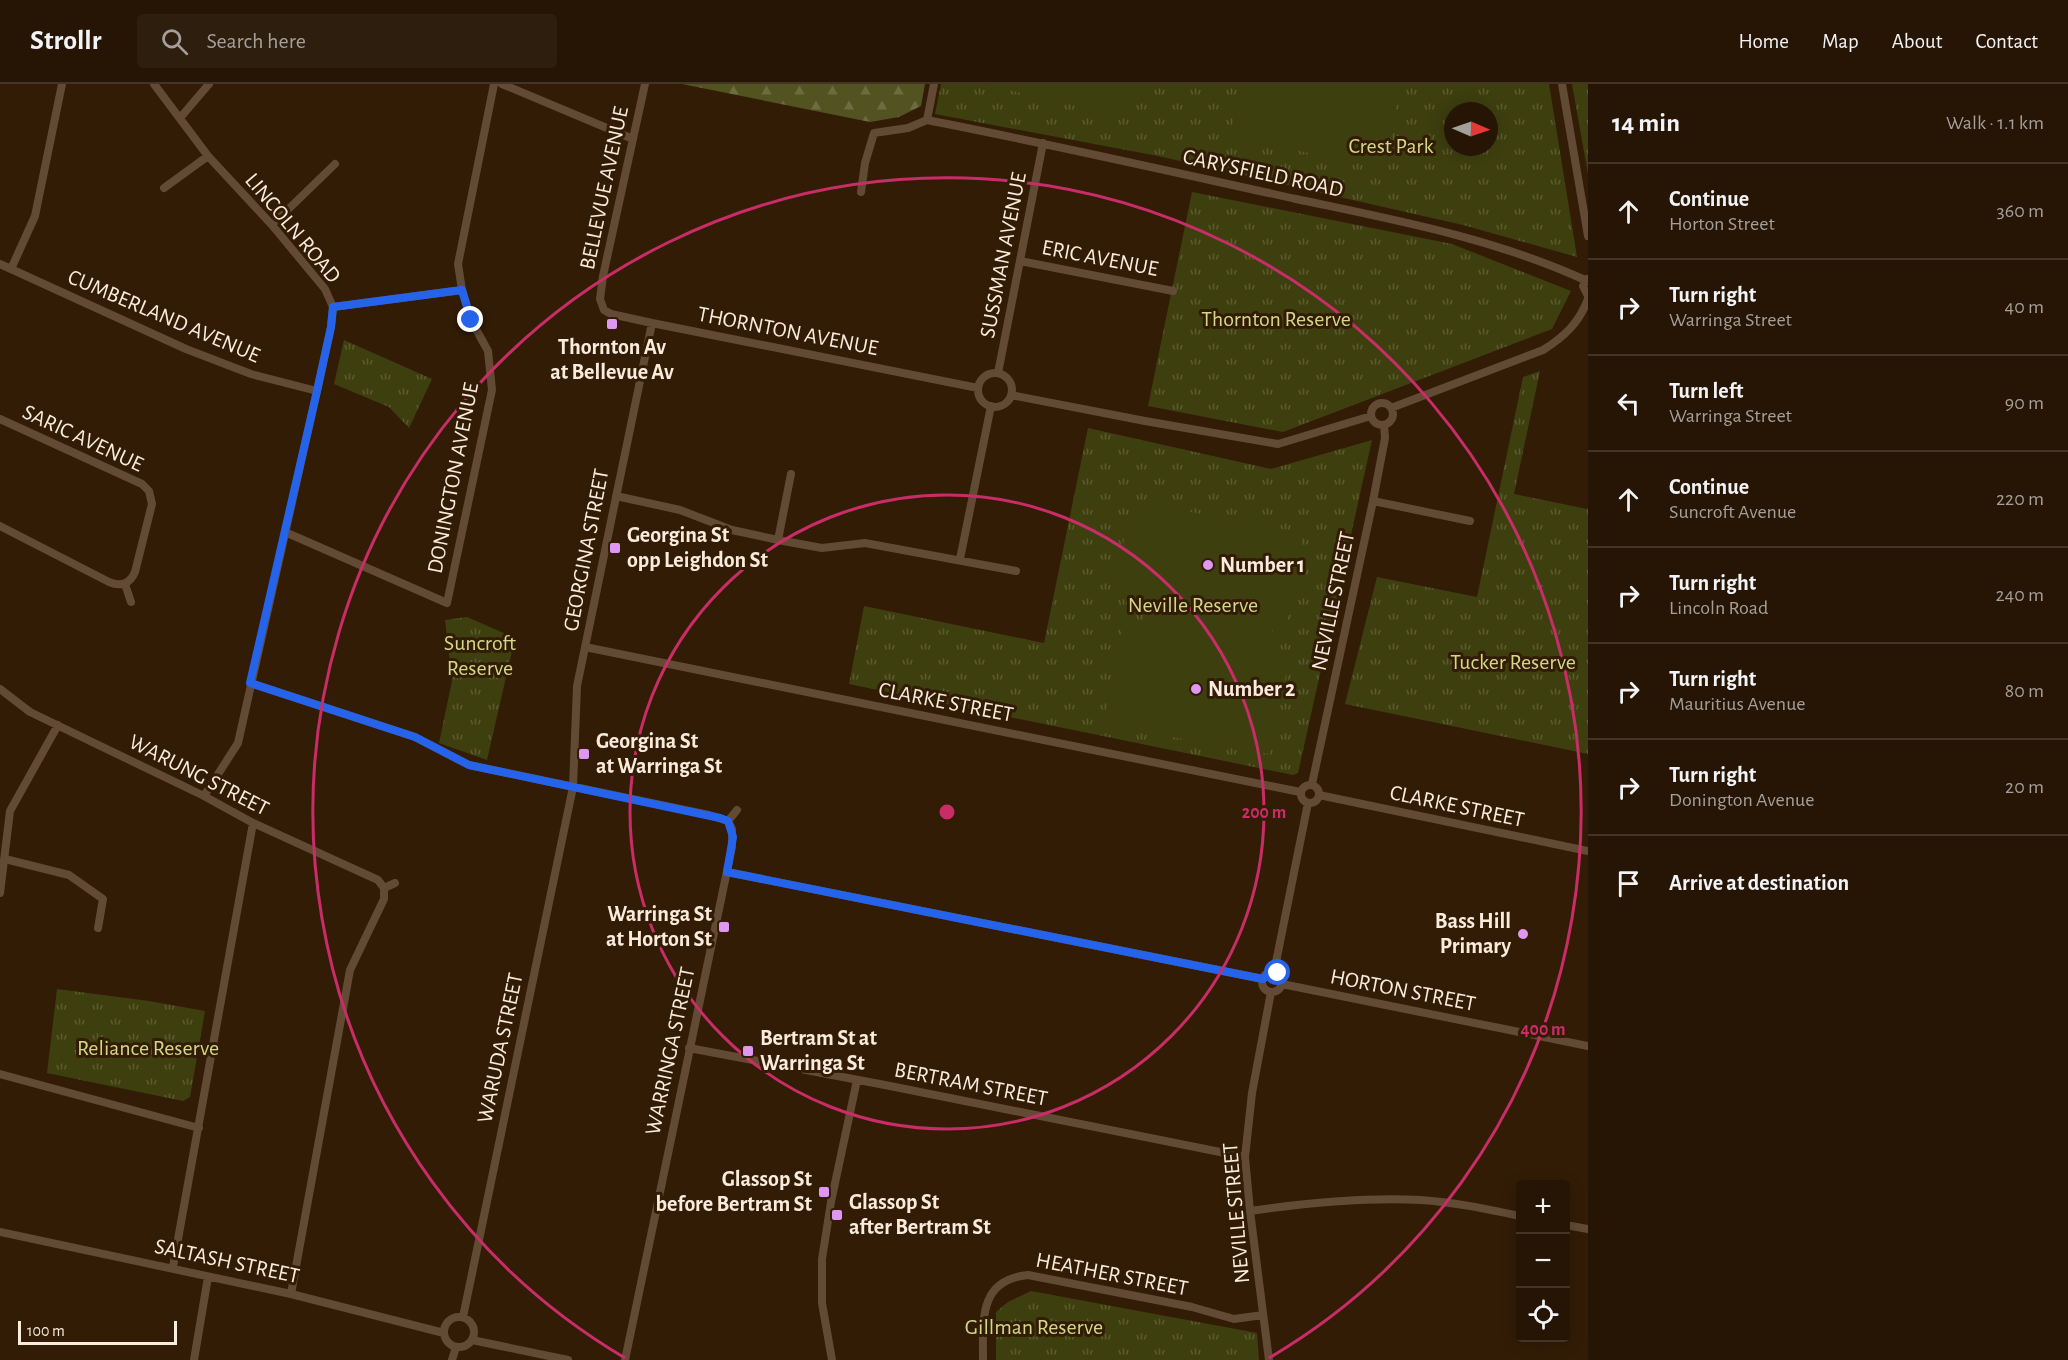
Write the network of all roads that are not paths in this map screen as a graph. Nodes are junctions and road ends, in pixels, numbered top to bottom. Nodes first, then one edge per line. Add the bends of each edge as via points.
1 (62, 84) edge
2 (154, 84) edge
3 (209, 84) edge
4 (494, 84) edge
5 (502, 84) edge
6 (645, 84) edge
7 (934, 84) edge
8 (1562, 84) edge
9 (180, 117) junction
10 (927, 120) junction
11 (633, 139) junction
12 (1043, 143) junction
13 (208, 156) junction
14 (335, 164) dead end
15 (164, 188) dead end
16 (861, 192) dead end
17 (272, 225) junction
18 (1588, 236) edge
19 (1020, 261) junction
20 (0, 264) edge
21 (11, 269) junction
22 (1587, 279) edge
23 (462, 290) junction
24 (1173, 291) dead end
25 (1588, 298) edge
26 (600, 299) joint
27 (333, 307) junction
28 (652, 322) junction
29 (998, 373) junction
30 (978, 388) junction
31 (317, 391) junction
32 (1011, 395) junction
33 (991, 406) junction
34 (1391, 408) junction
35 (1371, 416) junction
36 (0, 420) edge
37 (1384, 425) junction
38 (790, 474) dead end
39 (159, 485) dead end
40 (149, 490) junction
41 (616, 496) junction
42 (1373, 501) junction
43 (1470, 521) dead end
44 (0, 526) edge
45 (285, 532) junction
46 (778, 540) junction
47 (960, 560) junction
48 (1016, 571) dead end
49 (125, 584) junction
50 (131, 602) dead end
51 (585, 647) junction
52 (250, 683) junction
53 (0, 689) edge
54 (58, 725) junction
55 (1312, 784) junction
56 (573, 787) junction
57 (1300, 792) junction
58 (1319, 795) junction
59 (204, 796) junction
60 (1308, 803) junction
61 (737, 810) dead end
62 (728, 821) junction
63 (253, 822) junction
64 (1588, 851) edge
65 (5, 860) junction
66 (727, 872) junction
67 (395, 883) dead end
68 (384, 888) junction
69 (0, 893) edge
70 (99, 928) dead end
71 (1274, 972) junction
72 (1263, 979) junction
73 (1282, 984) junction
74 (1271, 992) junction
75 (1588, 1046) edge
76 (689, 1048) junction
77 (0, 1074) edge
78 (857, 1080) junction
79 (199, 1128) junction
80 (1245, 1157) junction
81 (1250, 1211) junction
82 (1516, 1215) edge
83 (1570, 1226) edge
84 (1588, 1229) edge
85 (0, 1232) edge
86 (173, 1268) junction
87 (208, 1277) junction
88 (291, 1294) junction
89 (1263, 1315) junction
90 (463, 1317) junction
91 (444, 1333) junction
92 (472, 1340) junction
93 (456, 1347) junction
94 (194, 1360) edge
95 (452, 1360) edge
96 (568, 1360) edge
97 (625, 1360) edge
98 (831, 1360) edge
99 (983, 1360) edge
100 (1269, 1360) edge

1 - 21 street via 34,216
2 - 9 street, LINCOLN ROAD
3 - 9 street
4 - 23 street, DONINGTON AVENUE via 458,264
5 - 11 street
6 - 11 street, BELLEVUE AVENUE
7 - 10 street
8 - 18 street
9 - 13 street, LINCOLN ROAD
10 - 12 street, CARYSFIELD ROAD
10 - 16 street via 908,128 874,133
11 - 26 street, BELLEVUE AVENUE
12 - 19 street, SUSSMAN AVENUE
12 - 22 street, CARYSFIELD ROAD via 1454,233
13 - 15 street
13 - 17 street, LINCOLN ROAD
14 - 17 street
17 - 27 street, LINCOLN ROAD via 325,289
19 - 24 street, ERIC AVENUE
19 - 29 street, SUSSMAN AVENUE
20 - 21 street, CUMBERLAND AVENUE
21 - 31 street, CUMBERLAND AVENUE via 208,357 251,374
22 - 25 street via 1583,289
23 - 27 street
23 - 45 street, DONINGTON AVENUE via 471,320 488,351 492,390 447,603
25 - 34 street via 1574,326 1543,350
26 - 28 street, THORNTON AVENUE via 607,312
27 - 31 street, LINCOLN ROAD
28 - 30 street, THORNTON AVENUE
28 - 41 street, GEORGINA STREET
29 - 30 street via 982,378
29 - 32 street via 1010,384
30 - 33 street via 982,401
31 - 45 street, LINCOLN ROAD
32 - 33 street via 1001,406
32 - 35 street via 1278,444
33 - 47 street
34 - 35 street via 1378,404
34 - 37 street via 1393,418
35 - 37 street
36 - 40 street, SARIC AVENUE
37 - 42 street, NEVILLE STREET
38 - 46 street
39 - 40 street, SARIC AVENUE
40 - 49 street, SARIC AVENUE via 152,504 135,572
41 - 46 street via 680,510 732,530
41 - 51 street, GEORGINA STREET
42 - 43 street
42 - 55 street, NEVILLE STREET
44 - 49 street via 109,582
45 - 52 street, LINCOLN ROAD
46 - 47 street via 822,548 865,543
47 - 48 street
49 - 50 street
51 - 56 street, GEORGINA STREET via 577,686
51 - 57 street, CLARKE STREET
52 - 56 street via 415,737 469,765
52 - 59 street, LINCOLN ROAD via 237,743
53 - 54 street, WARUNG STREET via 30,712
54 - 59 street, WARUNG STREET
54 - 65 street via 10,811
55 - 57 street
55 - 58 street
56 - 62 street
56 - 90 street, WARUDA STREET
57 - 60 street
58 - 60 street
58 - 64 street, CLARKE STREET
59 - 63 street, WARUNG STREET
60 - 71 street
61 - 62 street
62 - 66 street, WARRINGA STREET via 733,837
63 - 68 street, WARUNG STREET via 378,880
63 - 79 street
65 - 69 street
65 - 70 street via 69,875 95,893 103,899
66 - 72 street
66 - 76 street, WARRINGA STREET
67 - 68 street
68 - 88 street via 384,899 350,970
71 - 72 street
71 - 73 street
72 - 74 street via 1264,987
73 - 74 street
73 - 75 street, HORTON STREET
74 - 80 street, NEVILLE STREET via 1252,1093
76 - 78 street, BERTRAM STREET
76 - 97 street, WARRINGA STREET
77 - 79 street
78 - 80 street, BERTRAM STREET
78 - 98 street via 822,1259 822,1303
79 - 86 street
80 - 81 street, NEVILLE STREET
81 - 82 street via 1309,1203 1421,1200
81 - 89 street, NEVILLE STREET
83 - 84 street
85 - 86 street, SALTASH STREET
86 - 87 street, SALTASH STREET
87 - 88 street, SALTASH STREET
87 - 94 street
88 - 91 street, SALTASH STREET
89 - 99 street, HEATHER STREET via 1234,1319 1192,1307 1028,1275 1014,1276 987,1299
89 - 100 street, NEVILLE STREET
90 - 91 street via 449,1320
90 - 92 street via 474,1326
91 - 93 street
92 - 93 street
92 - 96 street
93 - 95 street

